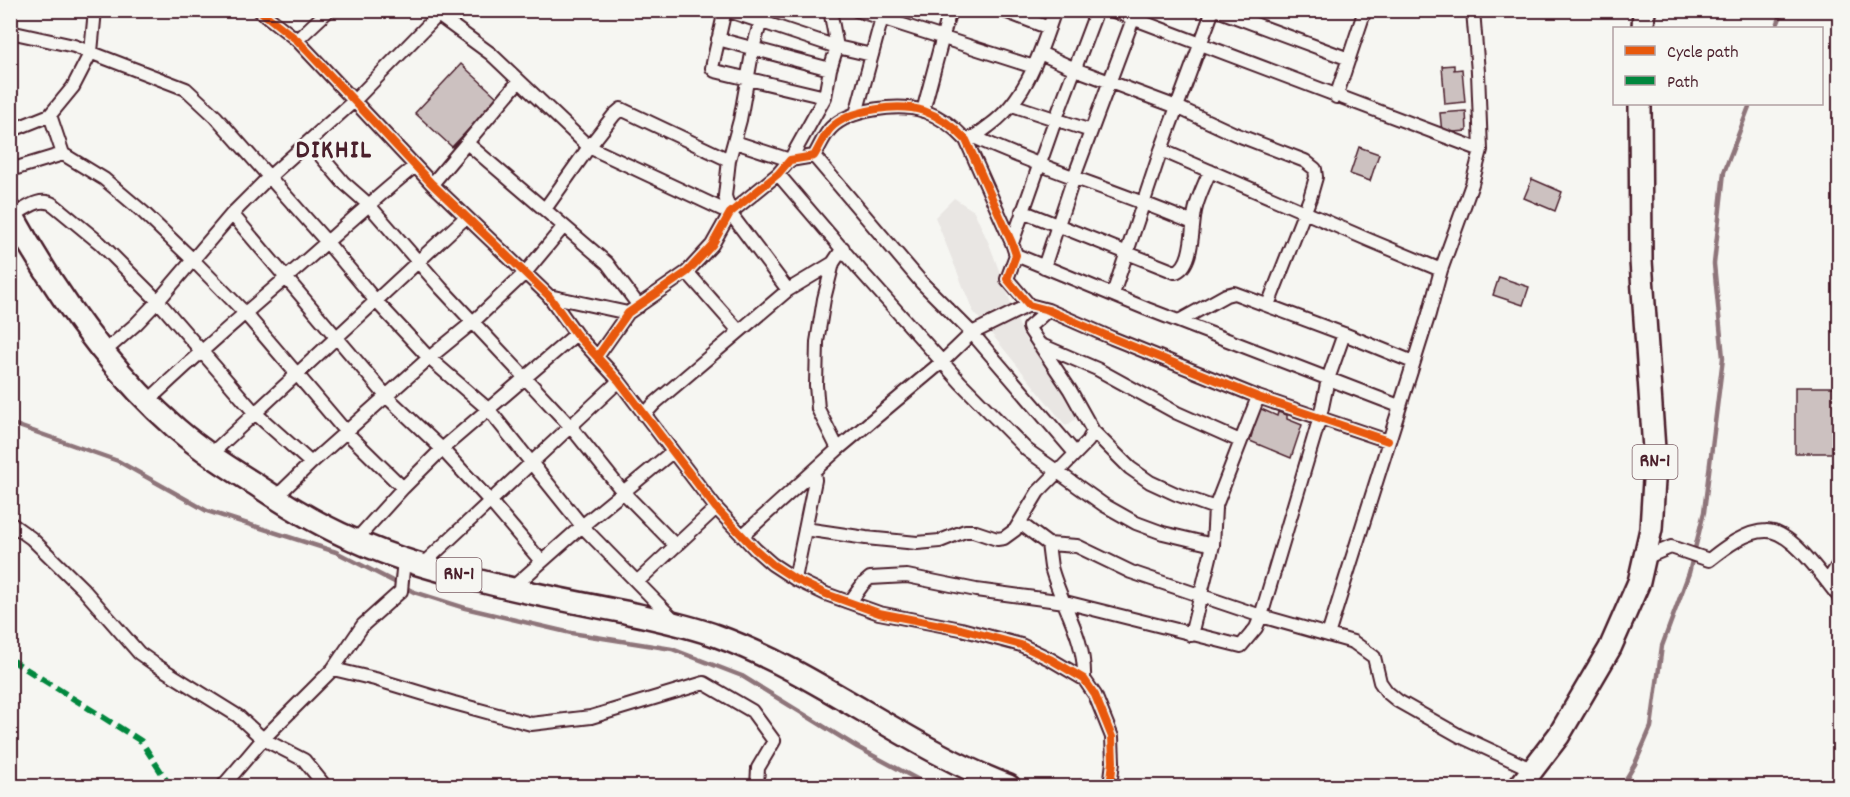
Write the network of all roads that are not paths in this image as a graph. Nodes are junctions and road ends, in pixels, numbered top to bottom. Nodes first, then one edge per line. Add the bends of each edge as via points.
1 (95, 10) edge
2 (259, 10) edge
3 (329, 10) edge
4 (725, 10) edge
5 (830, 10) edge
6 (856, 10) edge
7 (950, 10) edge
8 (1002, 10) edge
9 (1055, 10) edge
10 (1097, 10) edge
11 (1111, 10) edge
12 (1215, 10) edge
13 (1365, 10) edge
14 (1473, 10) edge
15 (1644, 10) edge
16 (432, 13) edge
17 (883, 15) edge
18 (762, 16) edge
19 (1132, 19) junction
20 (1643, 27) edge
21 (1049, 28) junction
22 (10, 32) edge
23 (942, 38) junction
24 (718, 39) junction
25 (297, 40) junction
26 (1200, 45) junction
27 (753, 48) junction
28 (837, 48) junction
29 (92, 52) junction
30 (1040, 54) junction
31 (872, 55) junction
32 (1349, 59) junction
33 (1034, 67) junction
34 (830, 69) junction
35 (1075, 69) junction
36 (748, 77) junction
37 (519, 81) junction
38 (1109, 82) junction
39 (825, 97) junction
40 (1336, 97) junction
41 (354, 101) junction
42 (1012, 105) junction
43 (1640, 105) edge
44 (1178, 107) junction
45 (923, 111) junction
46 (856, 114) junction
47 (50, 115) junction
48 (1056, 119) junction
49 (10, 131) edge
50 (1091, 131) junction
51 (970, 138) junction
52 (309, 142) junction
53 (735, 142) junction
54 (466, 143) junction
55 (589, 147) junction
56 (1161, 150) junction
57 (1481, 150) junction
58 (63, 154) junction
59 (814, 156) junction
60 (729, 160) junction
61 (790, 160) junction
62 (1040, 165) junction
63 (415, 166) junction
64 (10, 170) edge
65 (1210, 171) junction
66 (778, 174) junction
67 (270, 177) junction
68 (1074, 177) junction
69 (432, 184) junction
70 (1144, 201) junction
71 (368, 204) junction
72 (545, 209) junction
73 (1304, 211) junction
74 (1022, 212) junction
75 (730, 213) junction
76 (12, 214) edge
77 (232, 214) junction
78 (465, 218) junction
79 (1193, 223) junction
80 (1058, 224) junction
81 (564, 226) junction
82 (326, 241) junction
83 (1012, 243) junction
84 (843, 248) junction
85 (1127, 252) junction
86 (1016, 255) junction
87 (193, 260) junction
88 (419, 262) junction
89 (833, 263) junction
90 (1044, 267) junction
91 (1442, 270) junction
92 (687, 272) junction
93 (525, 273) junction
94 (286, 278) junction
95 (788, 290) junction
96 (1113, 294) junction
97 (549, 296) junction
98 (375, 300) junction
99 (158, 301) junction
100 (1029, 305) junction
101 (1268, 305) junction
102 (634, 309) junction
103 (1048, 310) junction
104 (244, 312) junction
105 (1179, 321) junction
106 (473, 322) junction
107 (739, 331) junction
108 (972, 333) junction
109 (576, 334) junction
110 (1344, 334) junction
111 (335, 338) junction
112 (1038, 344) junction
113 (202, 349) junction
114 (104, 352) junction
115 (597, 357) junction
116 (429, 358) junction
117 (943, 361) junction
118 (1413, 362) junction
119 (296, 374) junction
120 (527, 377) junction
121 (1328, 379) junction
122 (619, 381) junction
123 (387, 397) junction
124 (1258, 397) junction
125 (148, 401) junction
126 (1399, 406) junction
127 (489, 410) junction
128 (254, 412) junction
129 (644, 415) junction
130 (1320, 417) junction
131 (571, 427) junction
132 (1093, 431) junction
133 (346, 432) junction
134 (1240, 441) junction
135 (1388, 441) junction
136 (442, 449) junction
137 (838, 449) junction
138 (672, 452) junction
139 (1075, 453) junction
140 (210, 455) junction
141 (311, 463) junction
142 (531, 464) junction
143 (814, 471) junction
144 (1057, 472) junction
145 (402, 488) junction
146 (623, 492) junction
147 (275, 498) junction
148 (490, 501) junction
149 (716, 508) junction
150 (1215, 508) junction
151 (10, 523) edge
152 (1020, 523) junction
153 (582, 526) junction
154 (805, 529) junction
155 (742, 536) junction
156 (355, 541) junction
157 (1048, 544) junction
158 (1213, 545) junction
159 (676, 546) junction
160 (1645, 558) junction
161 (541, 561) junction
162 (413, 562) junction
163 (1839, 562) edge
164 (795, 579) junction
165 (637, 582) junction
166 (1827, 582) junction
167 (511, 589) junction
168 (1201, 596) junction
169 (1839, 598) edge
170 (850, 602) junction
171 (1065, 602) junction
172 (1261, 616) junction
173 (677, 622) junction
174 (1191, 635) junction
175 (1328, 635) junction
176 (333, 669) junction
177 (1084, 679) junction
178 (263, 739) junction
179 (1526, 778) edge
180 (223, 786) edge
181 (324, 786) edge
182 (757, 786) edge
183 (1009, 786) edge
184 (1110, 786) edge

1 - 29 street
2 - 25 street
3 - 25 street
4 - 18 street
4 - 24 street
5 - 28 street
6 - 17 street
7 - 23 street
8 - 21 street
9 - 21 street
10 - 35 street
11 - 19 street
12 - 26 street
12 - 32 street
13 - 32 street
14 - 57 street
15 - 20 highway
16 - 37 street via 491,54
16 - 41 street
17 - 23 street
17 - 31 street
18 - 27 street
18 - 28 street
19 - 26 street
19 - 38 street
21 - 30 street
22 - 29 street
23 - 33 street
23 - 45 street
24 - 27 street
24 - 36 street via 712,68
25 - 41 street
26 - 40 street
26 - 44 street
27 - 34 street
27 - 36 street
28 - 31 street
28 - 34 street
29 - 47 street via 73,87
29 - 67 street via 186,88
30 - 33 street
30 - 35 street
31 - 46 street
32 - 40 street
33 - 42 street
34 - 39 street
35 - 38 street
35 - 48 street
36 - 39 street
36 - 53 street
37 - 54 street
37 - 55 street
38 - 44 street
38 - 50 street
39 - 61 street
40 - 57 street
41 - 52 street
41 - 63 street
42 - 48 street
42 - 51 street
43 - 160 highway, RN-1 via 1641,261 1655,465
44 - 56 street
44 - 73 street via 1310,164 1316,177
45 - 46 street via 886,109
45 - 51 street
46 - 59 street via 830,129
47 - 49 street
47 - 58 street
48 - 50 street
48 - 62 street
50 - 68 street
51 - 62 street
51 - 83 street
52 - 67 street
52 - 71 street
53 - 60 street
53 - 61 street
54 - 69 street
54 - 72 street
55 - 60 street via 621,109
55 - 72 street
55 - 75 street
56 - 65 street
56 - 70 street
57 - 91 street
58 - 64 street
58 - 87 street via 104,180
59 - 61 street
59 - 108 street via 922,283
60 - 75 street via 724,196
61 - 66 street
62 - 68 street
62 - 74 street
63 - 69 street
63 - 71 street
65 - 73 street
65 - 79 street
66 - 75 street
66 - 84 street
67 - 77 street
67 - 82 street
68 - 70 street
68 - 80 street
69 - 78 street
70 - 79 street
70 - 85 street
71 - 82 street
71 - 88 street
72 - 81 street
73 - 91 street
73 - 101 street
74 - 80 street
74 - 83 street
75 - 92 street via 712,245
75 - 95 street
76 - 99 street via 47,200 100,243
76 - 114 highway, RN-1 via 75,316
77 - 87 street
77 - 94 street
78 - 88 street
78 - 93 street
79 - 85 street via 1181,271
80 - 85 street
80 - 90 street
81 - 93 street
81 - 102 street via 607,263
82 - 94 street
82 - 98 street
83 - 86 street
84 - 89 street
84 - 117 street
85 - 96 street
86 - 90 street
86 - 100 street via 1007,279
87 - 99 street
87 - 104 street
88 - 98 street
88 - 106 street
89 - 95 street
89 - 137 street via 817,342 816,385 818,409
90 - 96 street
91 - 118 street
92 - 102 street
92 - 107 street
93 - 97 street
93 - 106 street
94 - 104 street
94 - 111 street
95 - 107 street
96 - 105 street
97 - 102 street
97 - 109 street
98 - 111 street
98 - 116 street
99 - 113 street
99 - 114 street
100 - 103 street
100 - 108 street
101 - 105 street via 1234,293
101 - 110 street
102 - 115 street
103 - 112 street via 1029,327
103 - 124 street
104 - 113 street
104 - 119 street
105 - 121 street
106 - 116 street
106 - 120 street
107 - 129 street
108 - 117 street
108 - 139 street
109 - 115 street
109 - 120 street
110 - 118 street
110 - 121 street
111 - 119 street
111 - 123 street
112 - 132 street
112 - 134 street via 1106,373 1177,413
113 - 125 street
113 - 128 street
114 - 125 highway, RN-1
115 - 122 street
116 - 123 street
116 - 127 street
117 - 137 street
117 - 144 street via 1010,435
118 - 126 street
119 - 128 street
119 - 133 street
120 - 127 street
120 - 131 street
121 - 126 street
121 - 130 street
122 - 129 street
122 - 131 street
123 - 133 street
123 - 136 street
124 - 130 street
124 - 134 street
125 - 140 highway, RN-1
126 - 135 street
127 - 136 street
127 - 142 street
128 - 140 street
128 - 141 street
129 - 138 street
130 - 135 street
130 - 172 street
131 - 142 street
131 - 146 street
132 - 139 street
132 - 150 street via 1150,482
133 - 141 street
133 - 145 street
134 - 150 street
135 - 175 street
136 - 145 street
136 - 148 street
137 - 143 street
138 - 146 street
138 - 149 street
139 - 144 street
140 - 147 highway, RN-1
141 - 147 street
142 - 148 street
142 - 153 street
143 - 154 street
143 - 155 street
144 - 152 street via 1038,492
144 - 158 street via 1136,523
145 - 156 street
146 - 153 street
146 - 159 street
147 - 156 highway, RN-1
148 - 161 street
148 - 162 street
149 - 155 street
149 - 159 street
150 - 158 street
151 - 178 street via 83,589 139,653 238,716
152 - 154 street via 1004,538 965,531 940,541 917,543
152 - 157 street
153 - 161 street
153 - 165 street
154 - 164 street
155 - 164 street
156 - 162 highway, RN-1
157 - 168 street via 1077,546 1131,572
157 - 171 street
158 - 168 street
159 - 165 street
160 - 166 street via 1671,547 1709,560 1752,534 1767,531 1782,535 1794,545
160 - 179 highway, RN-1 via 1639,582 1610,648 1559,735
161 - 167 street
162 - 167 highway, RN-1
162 - 176 street via 401,591 363,625
163 - 166 street
164 - 170 street
165 - 173 street
166 - 169 street
167 - 173 highway, RN-1
168 - 172 street
168 - 174 street
170 - 171 street via 870,578 896,576
170 - 177 street via 879,613 1021,645
171 - 174 street
171 - 177 street via 1084,657
172 - 174 street via 1241,646
172 - 175 street
173 - 183 highway, RN-1 via 772,658 932,752
175 - 179 street via 1353,642 1374,657 1380,682 1398,701
176 - 178 street
176 - 182 street via 531,724 591,717 704,683 752,711 774,741 758,768
177 - 184 street via 1112,737
178 - 180 street
178 - 181 street via 304,760

